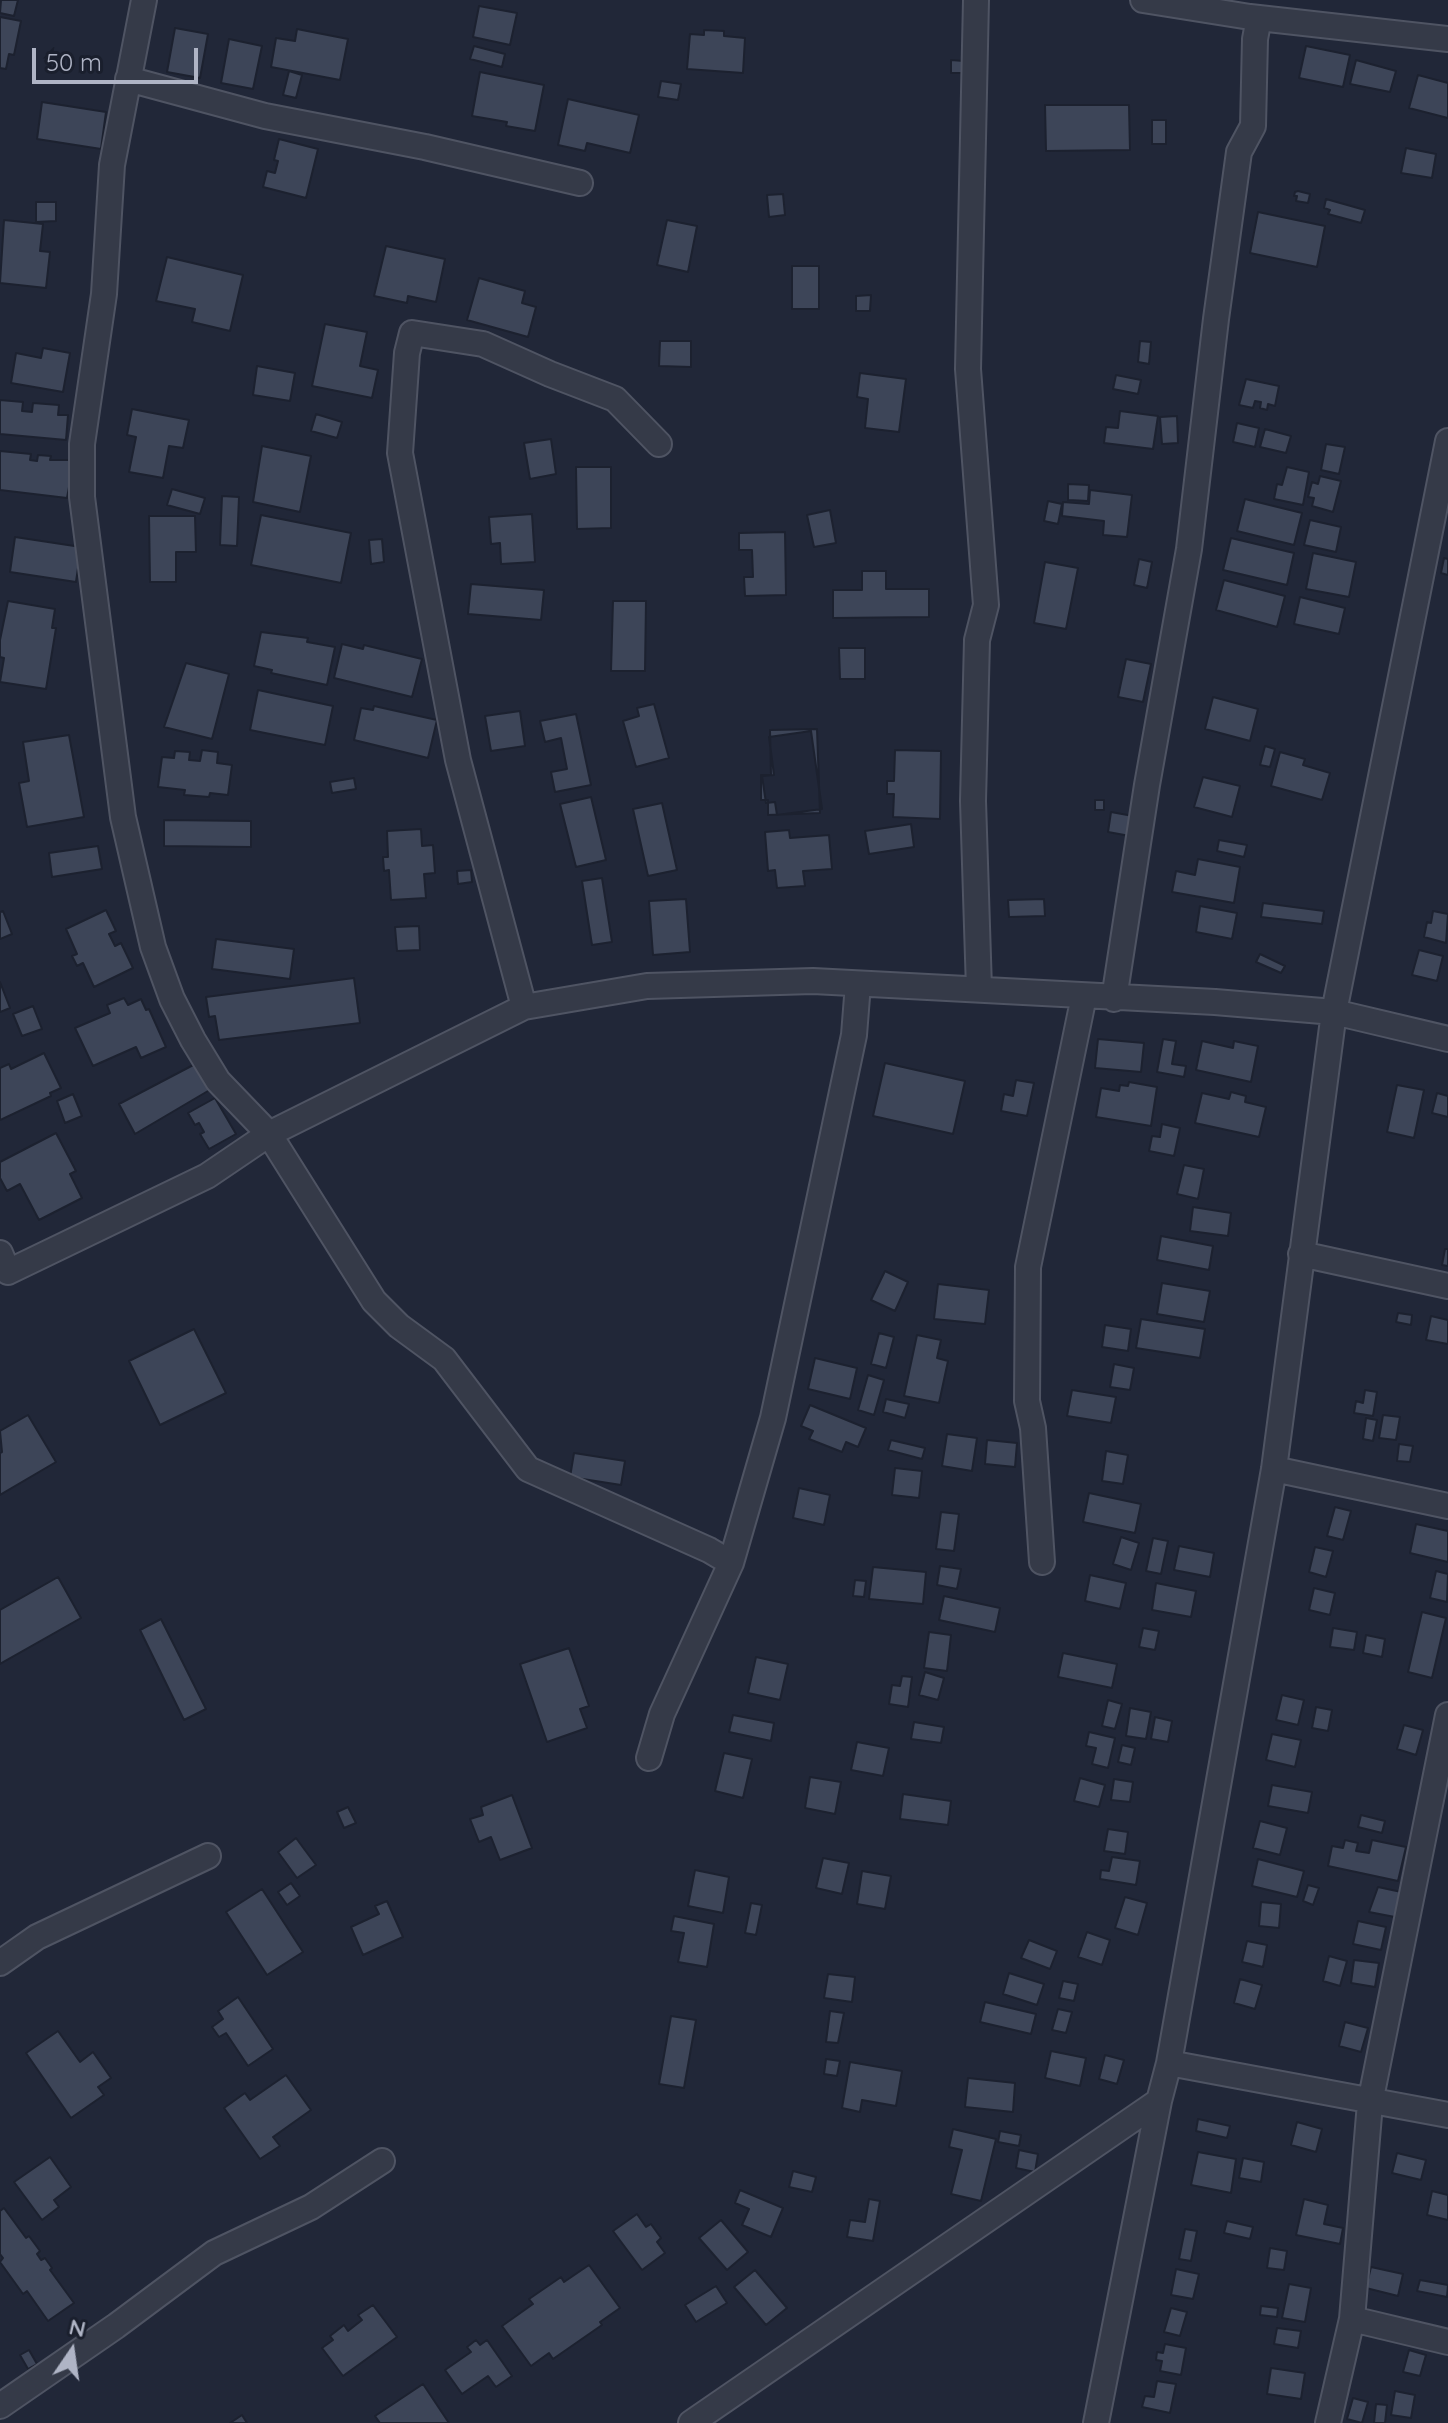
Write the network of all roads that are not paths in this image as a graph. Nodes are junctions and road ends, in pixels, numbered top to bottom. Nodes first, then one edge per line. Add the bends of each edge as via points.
1 (144, 0) edge
2 (976, 0) edge
3 (1143, 0) edge
4 (1254, 11) edge
5 (1448, 39) edge
6 (128, 79) junction
7 (580, 183) dead end
8 (1448, 441) edge
9 (659, 444) dead end
10 (858, 984) junction
11 (979, 989) junction
12 (1084, 996) junction
13 (1114, 999) junction
14 (524, 1007) junction
15 (1334, 1012) junction
16 (1448, 1039) edge
17 (269, 1134) junction
18 (1301, 1254) junction
19 (3, 1268) edge
20 (1448, 1286) edge
21 (1274, 1469) junction
22 (1448, 1506) edge
23 (1042, 1562) dead end
24 (731, 1563) junction
25 (1448, 1715) edge
26 (649, 1758) dead end
27 (208, 1856) dead end
28 (0, 1963) edge
29 (1169, 2063) junction
30 (1159, 2101) junction
31 (1370, 2103) junction
32 (1448, 2115) edge
33 (382, 2161) dead end
34 (1352, 2319) junction
35 (1448, 2342) edge
36 (0, 2406) edge
37 (691, 2423) edge
38 (1096, 2423) edge
39 (1328, 2423) edge

1 - 6 street
2 - 11 street via 968,369 986,605 977,640 973,801
3 - 4 street
4 - 5 street
4 - 13 street via 1253,126 1239,152 1189,549
6 - 7 street via 265,116
6 - 17 street via 112,165 104,294 82,444 82,497 99,639 123,817 153,947 172,999 218,1081
8 - 15 street
9 - 14 street via 615,399 483,344 412,333 400,453 458,760
10 - 11 street
10 - 14 street via 647,986
10 - 24 street via 854,1035 776,1402
11 - 12 street
12 - 13 street
12 - 23 street via 1028,1267 1027,1401
13 - 15 street
14 - 17 street
15 - 16 street
15 - 18 street
17 - 19 street via 207,1176
17 - 24 street via 374,1301 444,1359 528,1469
18 - 20 street
18 - 21 street
21 - 22 street
21 - 29 street
24 - 26 street via 662,1714
25 - 31 street
27 - 28 street via 37,1937
29 - 30 street
29 - 31 street
30 - 37 street
30 - 38 street
31 - 32 street
31 - 34 street
33 - 36 street via 311,2207 214,2253
34 - 35 street
34 - 39 street

